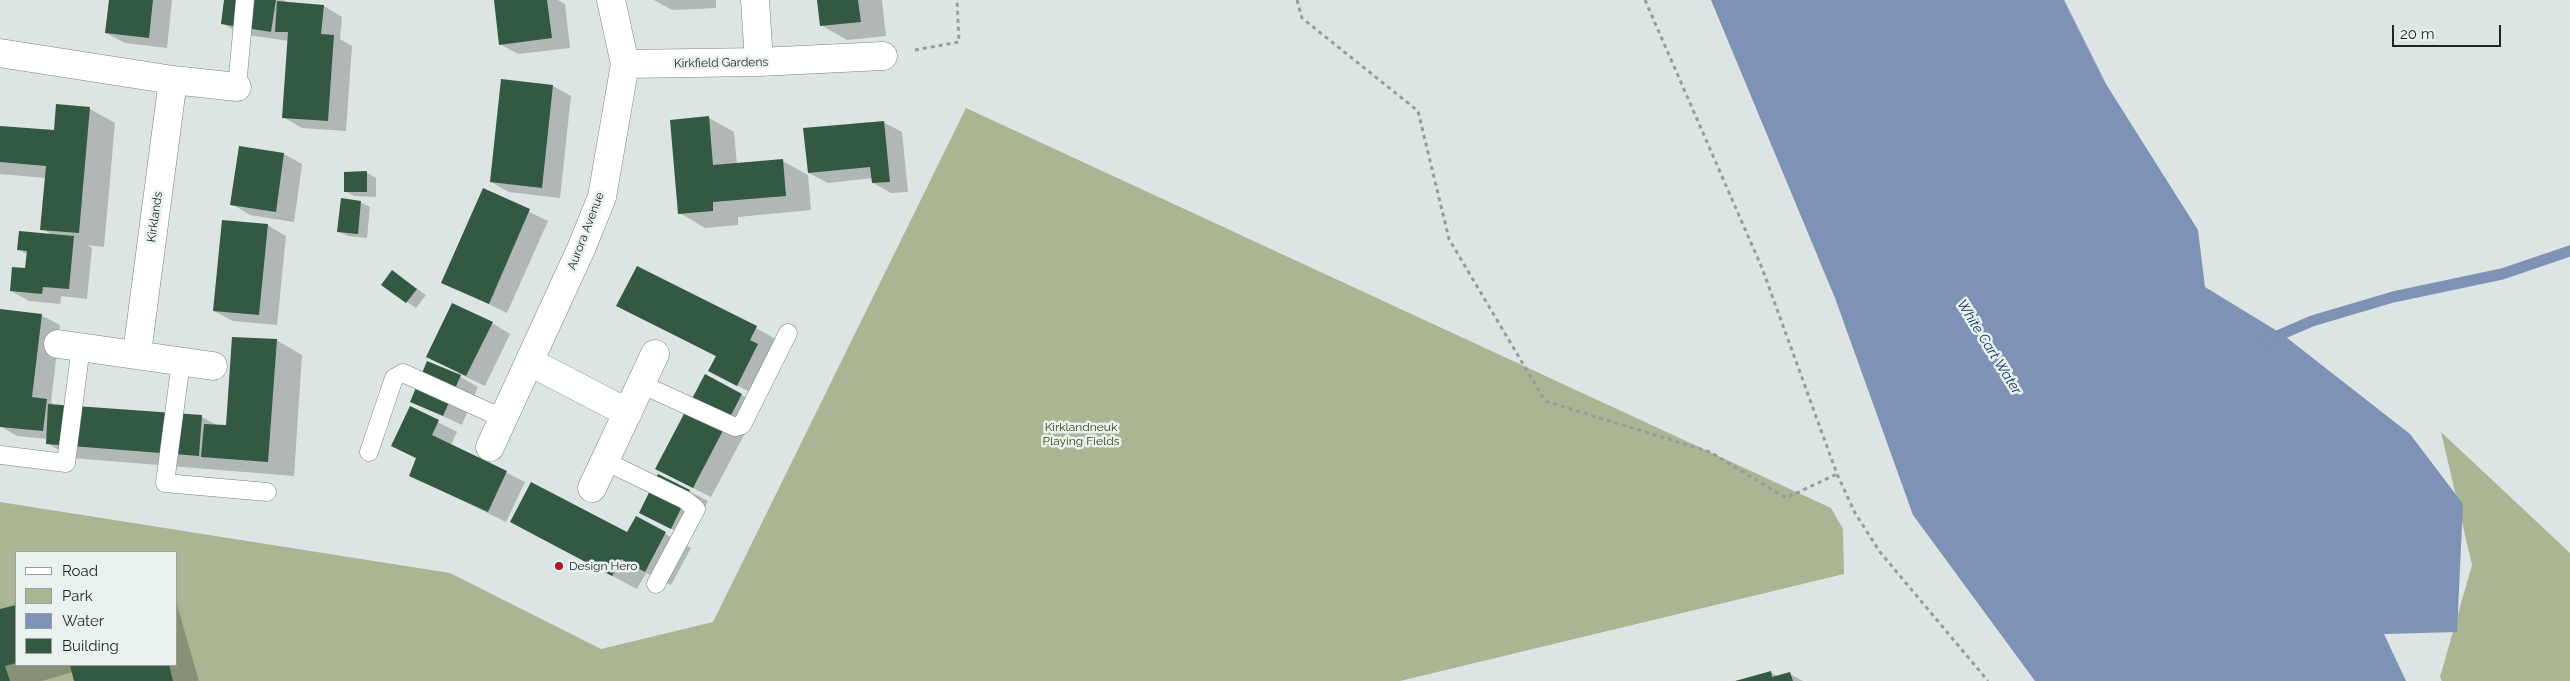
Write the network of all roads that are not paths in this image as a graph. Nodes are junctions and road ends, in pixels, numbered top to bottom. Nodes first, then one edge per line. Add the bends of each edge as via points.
1 (245, 0) edge
2 (610, 0) edge
3 (755, 0) edge
4 (0, 53) edge
5 (883, 56) road end
6 (759, 62) junction
7 (625, 64) junction
8 (173, 80) junction
9 (237, 87) joint
10 (788, 333) dead end
11 (70, 345) joint
12 (137, 353) junction
13 (655, 354) dead end
14 (181, 361) junction
15 (530, 362) junction
16 (213, 366) dead end
17 (641, 384) junction
18 (628, 413) junction
19 (504, 419) junction
20 (490, 447) dead end
21 (369, 452) dead end
22 (0, 455) edge
23 (605, 461) junction
24 (592, 488) dead end
25 (267, 492) dead end
26 (656, 584) dead end

1 - 9 lane
2 - 7 street
3 - 6 street
4 - 8 street
5 - 6 street, Kirkfield Gardens
6 - 7 street, Kirkfield Gardens
7 - 15 street, Aurora Avenue via 602,197
8 - 9 street
8 - 12 street, Kirklands
10 - 17 lane via 742,425 735,427
11 - 12 street
11 - 22 lane via 66,463
12 - 14 street
13 - 17 street
14 - 16 street
14 - 25 lane via 165,483
15 - 18 street
15 - 19 street, Aurora Avenue
17 - 18 street
18 - 23 street
19 - 20 street, Aurora Avenue
19 - 21 lane via 403,373 394,378
23 - 24 street
23 - 26 lane via 685,500 696,510

